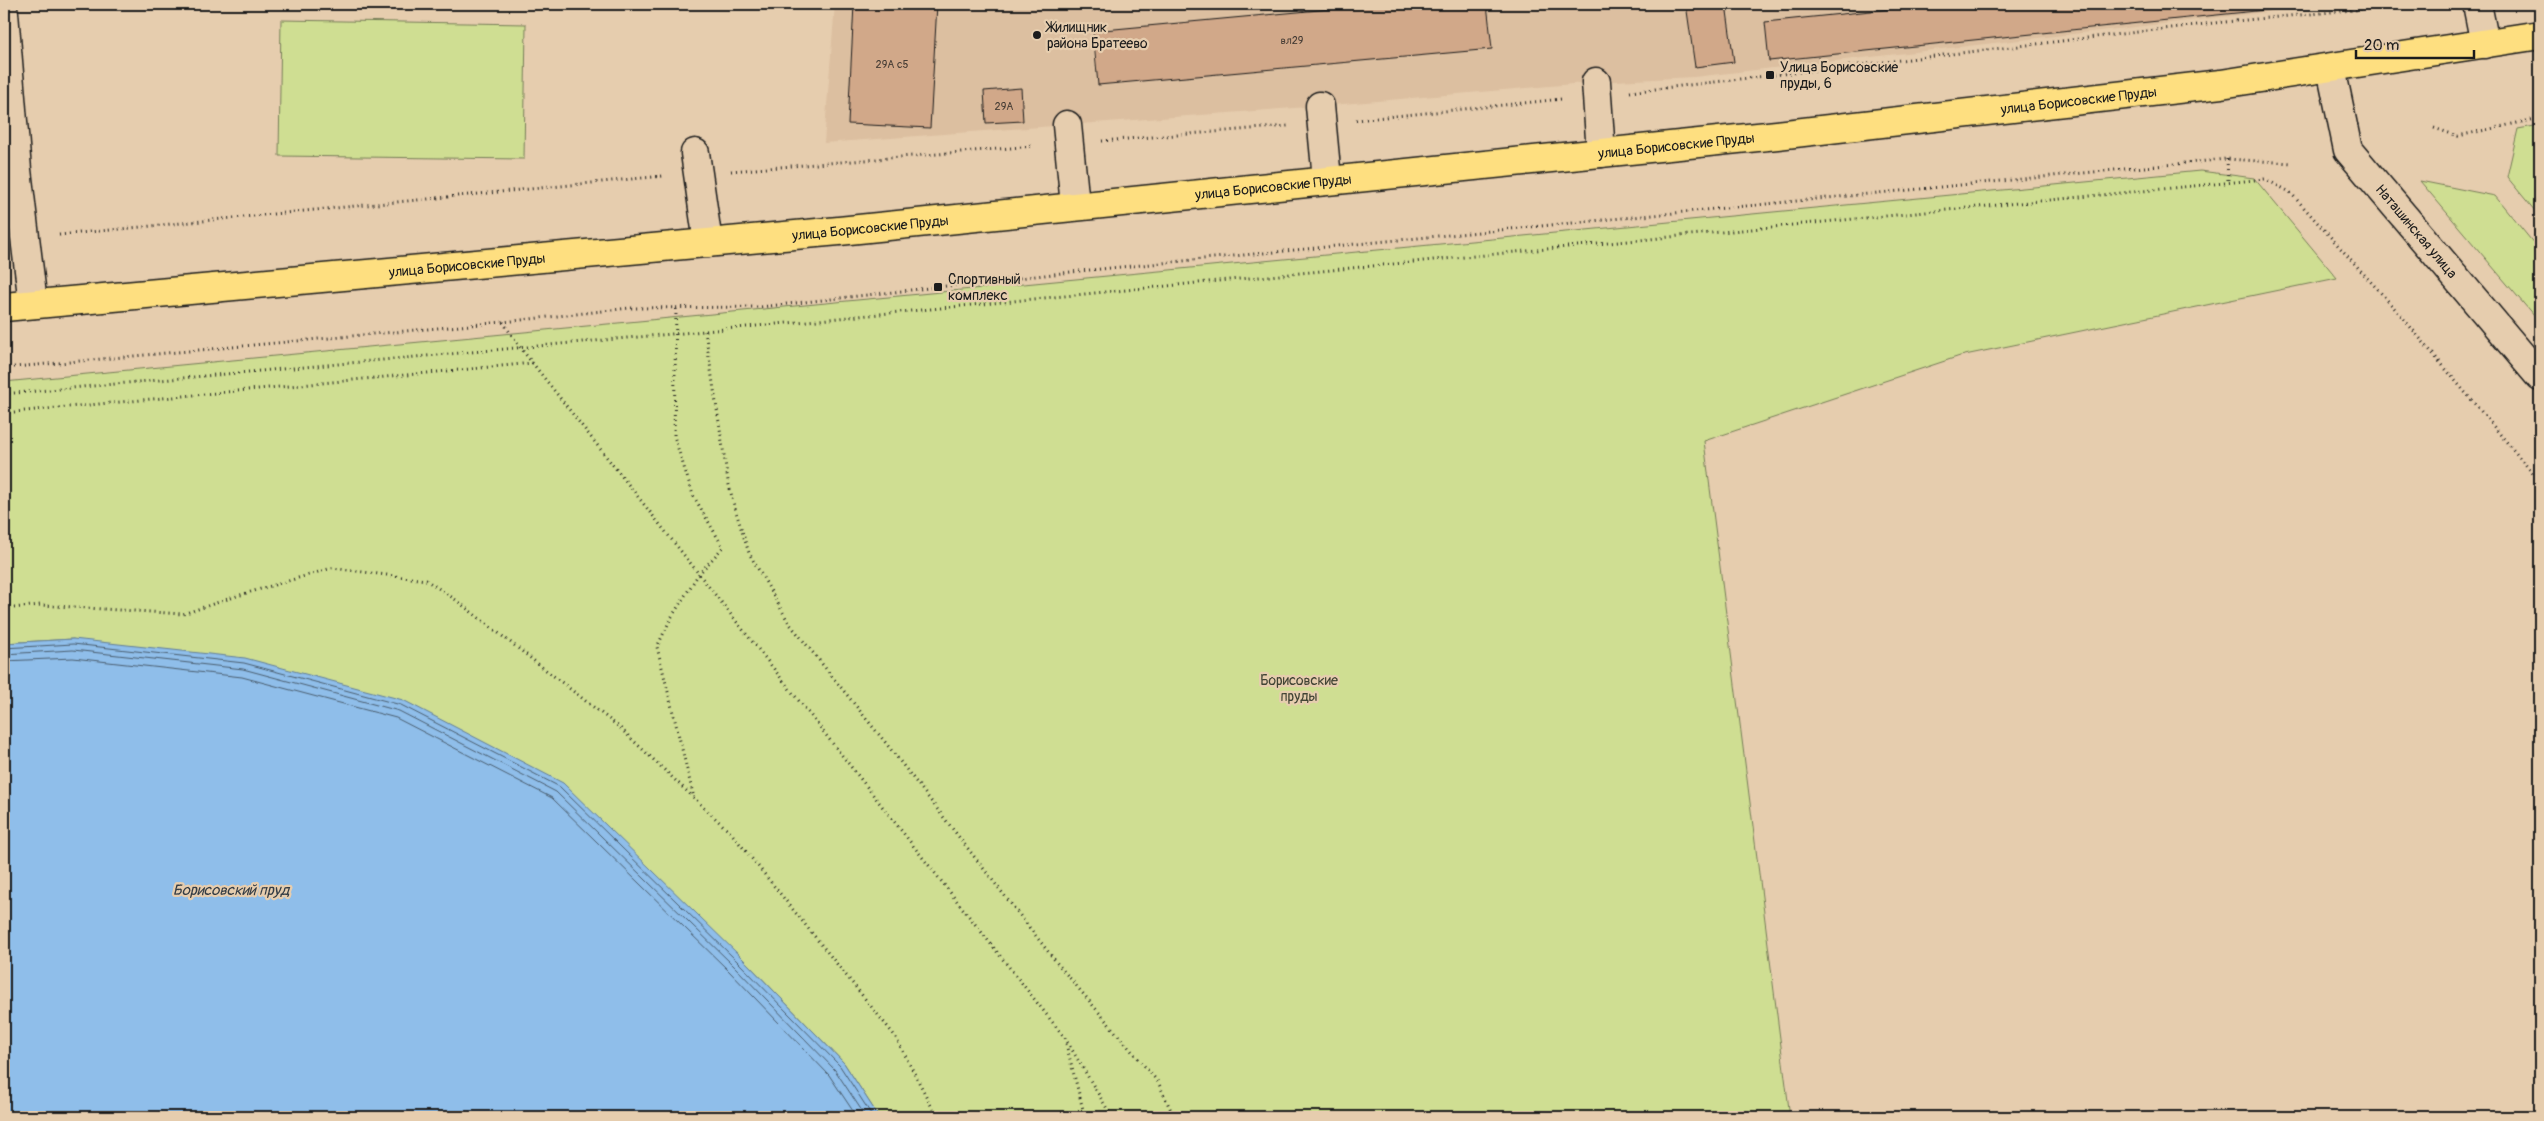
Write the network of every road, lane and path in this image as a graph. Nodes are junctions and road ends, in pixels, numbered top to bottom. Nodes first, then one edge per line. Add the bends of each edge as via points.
1 (2417, 4) edge
2 (2477, 4) edge
3 (4, 13) edge
4 (2540, 35) edge
5 (2485, 44) junction
6 (2331, 68) junction
7 (1596, 89) junction
8 (1320, 115) junction
9 (2540, 118) edge
10 (2434, 128) dead end
11 (1068, 134) junction
12 (1601, 153) junction
13 (2227, 159) junction
14 (696, 163) junction
15 (2292, 163) dead end
16 (10, 171) edge
17 (1327, 179) junction
18 (2228, 181) junction
19 (1075, 205) junction
20 (26, 238) junction
21 (708, 243) junction
22 (33, 304) junction
23 (4, 307) edge
24 (676, 309) junction
25 (503, 322) junction
26 (705, 331) junction
27 (675, 333) junction
28 (519, 346) junction
29 (533, 364) junction
30 (4, 368) edge
31 (2540, 377) edge
32 (4, 394) edge
33 (4, 413) edge
34 (2540, 482) edge
35 (698, 575) junction
36 (4, 609) edge
37 (694, 799) junction
38 (1065, 1038) junction
39 (937, 1117) edge
40 (1085, 1117) edge
41 (1112, 1117) edge
42 (1174, 1117) edge

1 - 7 path
2 - 5 street
3 - 16 street
4 - 5 main road, улица Борисовские Пруды
5 - 6 main road, улица Борисовские Пруды
6 - 12 main road, улица Борисовские Пруды via 2221,84
6 - 31 street, Наташинская улица via 2348,150
7 - 8 path
7 - 12 street
8 - 11 path
8 - 17 street
9 - 10 path via 2458,136
11 - 14 path
11 - 19 street
12 - 17 main road, улица Борисовские Пруды
13 - 15 path
13 - 18 path
13 - 24 path via 1080,270 760,306
14 - 20 path
14 - 21 street
16 - 20 street
17 - 19 main road, улица Борисовские Пруды
18 - 26 path
18 - 34 path via 2265,179 2290,192 2398,312
19 - 21 main road, улица Борисовские Пруды
20 - 22 street
21 - 22 main road, улица Борисовские Пруды
22 - 23 main road, улица Борисовские Пруды
24 - 25 path via 630,308
24 - 27 path
25 - 28 path
25 - 30 path
26 - 27 path
26 - 42 path via 735,509 749,552 789,623 1057,963 1158,1082
27 - 28 path
27 - 35 path via 674,436 693,495 722,546
28 - 29 path
28 - 32 path
29 - 33 path
29 - 35 path
35 - 37 path via 657,646
35 - 38 path
36 - 37 path via 40,604 183,614 332,568 426,580 619,727
37 - 39 path via 732,834 894,1036
38 - 40 path
38 - 41 path

